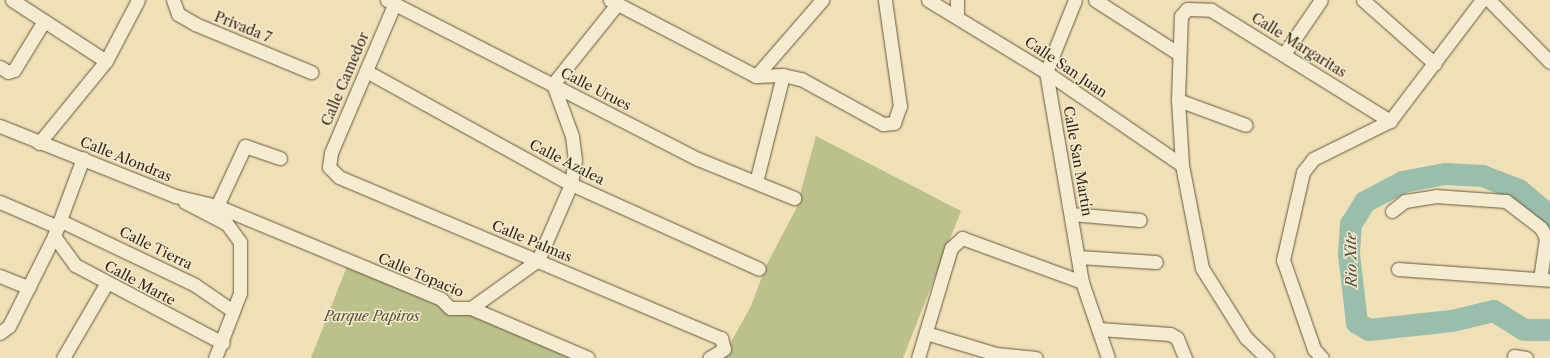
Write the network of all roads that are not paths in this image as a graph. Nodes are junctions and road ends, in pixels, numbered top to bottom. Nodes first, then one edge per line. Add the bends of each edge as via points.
1 (12, 0) edge
2 (138, 0) edge
3 (173, 0) edge
4 (639, 0) edge
5 (822, 0) edge
6 (885, 0) edge
7 (928, 0) edge
8 (957, 0) edge
9 (1075, 0) edge
10 (1096, 0) edge
11 (1321, 0) edge
12 (1363, 0) edge
13 (1482, 0) edge
14 (1489, 0) edge
15 (390, 2) edge
16 (618, 4) edge
17 (957, 16) junction
18 (44, 21) junction
19 (1179, 54) junction
20 (1284, 54) junction
21 (106, 61) junction
22 (1550, 62) edge
23 (1435, 64) junction
24 (0, 67) edge
25 (366, 71) junction
26 (311, 72) dead end
27 (1046, 72) junction
28 (783, 75) junction
29 (756, 76) junction
30 (553, 84) junction
31 (1178, 100) junction
32 (1390, 121) junction
33 (1246, 124) dead end
34 (0, 126) edge
35 (38, 143) junction
36 (83, 158) junction
37 (280, 158) dead end
38 (1182, 165) junction
39 (329, 166) joint
40 (756, 182) junction
41 (570, 184) junction
42 (174, 196) junction
43 (794, 198) dead end
44 (0, 202) edge
45 (217, 206) junction
46 (1392, 211) dead end
47 (1071, 214) junction
48 (241, 216) joint
49 (1140, 220) dead end
50 (58, 228) junction
51 (1078, 258) junction
52 (538, 260) junction
53 (1156, 262) dead end
54 (759, 269) dead end
55 (1398, 269) dead end
56 (0, 276) edge
57 (1545, 280) edge
58 (1082, 282) junction
59 (106, 284) junction
60 (29, 288) junction
61 (471, 308) junction
62 (232, 311) junction
63 (1099, 329) junction
64 (0, 333) edge
65 (926, 333) junction
66 (223, 343) junction
67 (63, 358) edge
68 (215, 358) edge
69 (588, 358) edge
70 (709, 358) edge
71 (918, 358) edge
72 (1036, 358) edge
73 (1108, 358) edge
74 (1185, 358) edge
75 (1266, 358) edge
76 (1322, 358) edge

1 - 18 street
2 - 21 street
3 - 26 street, Privada 7 via 178,14 195,24
4 - 16 street
5 - 29 street
6 - 28 street via 900,106 894,123 883,124 801,79
7 - 17 street, Calle San Juan
8 - 17 street
9 - 27 street
10 - 19 street
11 - 20 street
12 - 23 street
13 - 23 street
14 - 22 street
15 - 25 street, Calle Camedor
15 - 30 street, Calle Urues
16 - 29 street
16 - 30 street
17 - 27 street, Calle San Juan
18 - 21 street
18 - 24 street via 14,70 8,72
19 - 20 street, Calle Margaritas via 1181,16 1187,8 1211,10
19 - 31 street
20 - 32 street, Calle Margaritas
21 - 35 street
23 - 32 street
25 - 39 street, Calle Camedor via 331,153
25 - 41 street, Calle Azalea
27 - 38 street, Calle San Juan
27 - 47 street, Calle San Martín
28 - 29 street
28 - 40 street
30 - 40 street, Calle Urues via 698,159
30 - 41 street via 572,136 575,160
31 - 33 street
31 - 38 street
32 - 76 street via 1313,159 1303,172 1283,260 1314,349
34 - 35 street, Calle Alondras
35 - 36 street, Calle Alondras
36 - 42 street, Calle Alondras
36 - 50 street
37 - 45 street via 245,146
38 - 75 street via 1202,268 1246,338
39 - 52 street, Calle Palmas via 339,177
40 - 43 street, Calle Urues
41 - 52 street
41 - 54 street, Calle Azalea
42 - 45 street, Calle Alondras
42 - 62 street via 227,224 235,233 242,272
44 - 50 street, Calle Tierra
45 - 48 street, Calle Alondras
46 - 57 street via 1405,201 1435,196 1506,201 1541,228 1546,238
47 - 49 street
47 - 51 street, Calle San Martín
48 - 61 street, Calle Topacio via 441,300 450,308
50 - 59 street, Calle Marte via 75,265
50 - 60 street
50 - 62 street, Calle Tierra via 195,285
51 - 53 street
51 - 58 street, Calle San Martín
52 - 61 street
52 - 70 street, Calle Palmas via 725,342 724,350
55 - 57 street
56 - 60 street
58 - 63 street, Calle San Martín
58 - 65 street via 962,238 951,248
59 - 66 street, Calle Marte
59 - 67 street
60 - 64 street via 9,326
61 - 69 street, Calle Topacio
62 - 66 street
63 - 73 street, Calle San Martín
63 - 74 street via 1170,334 1177,338
65 - 71 street
65 - 72 street via 996,354
66 - 68 street

